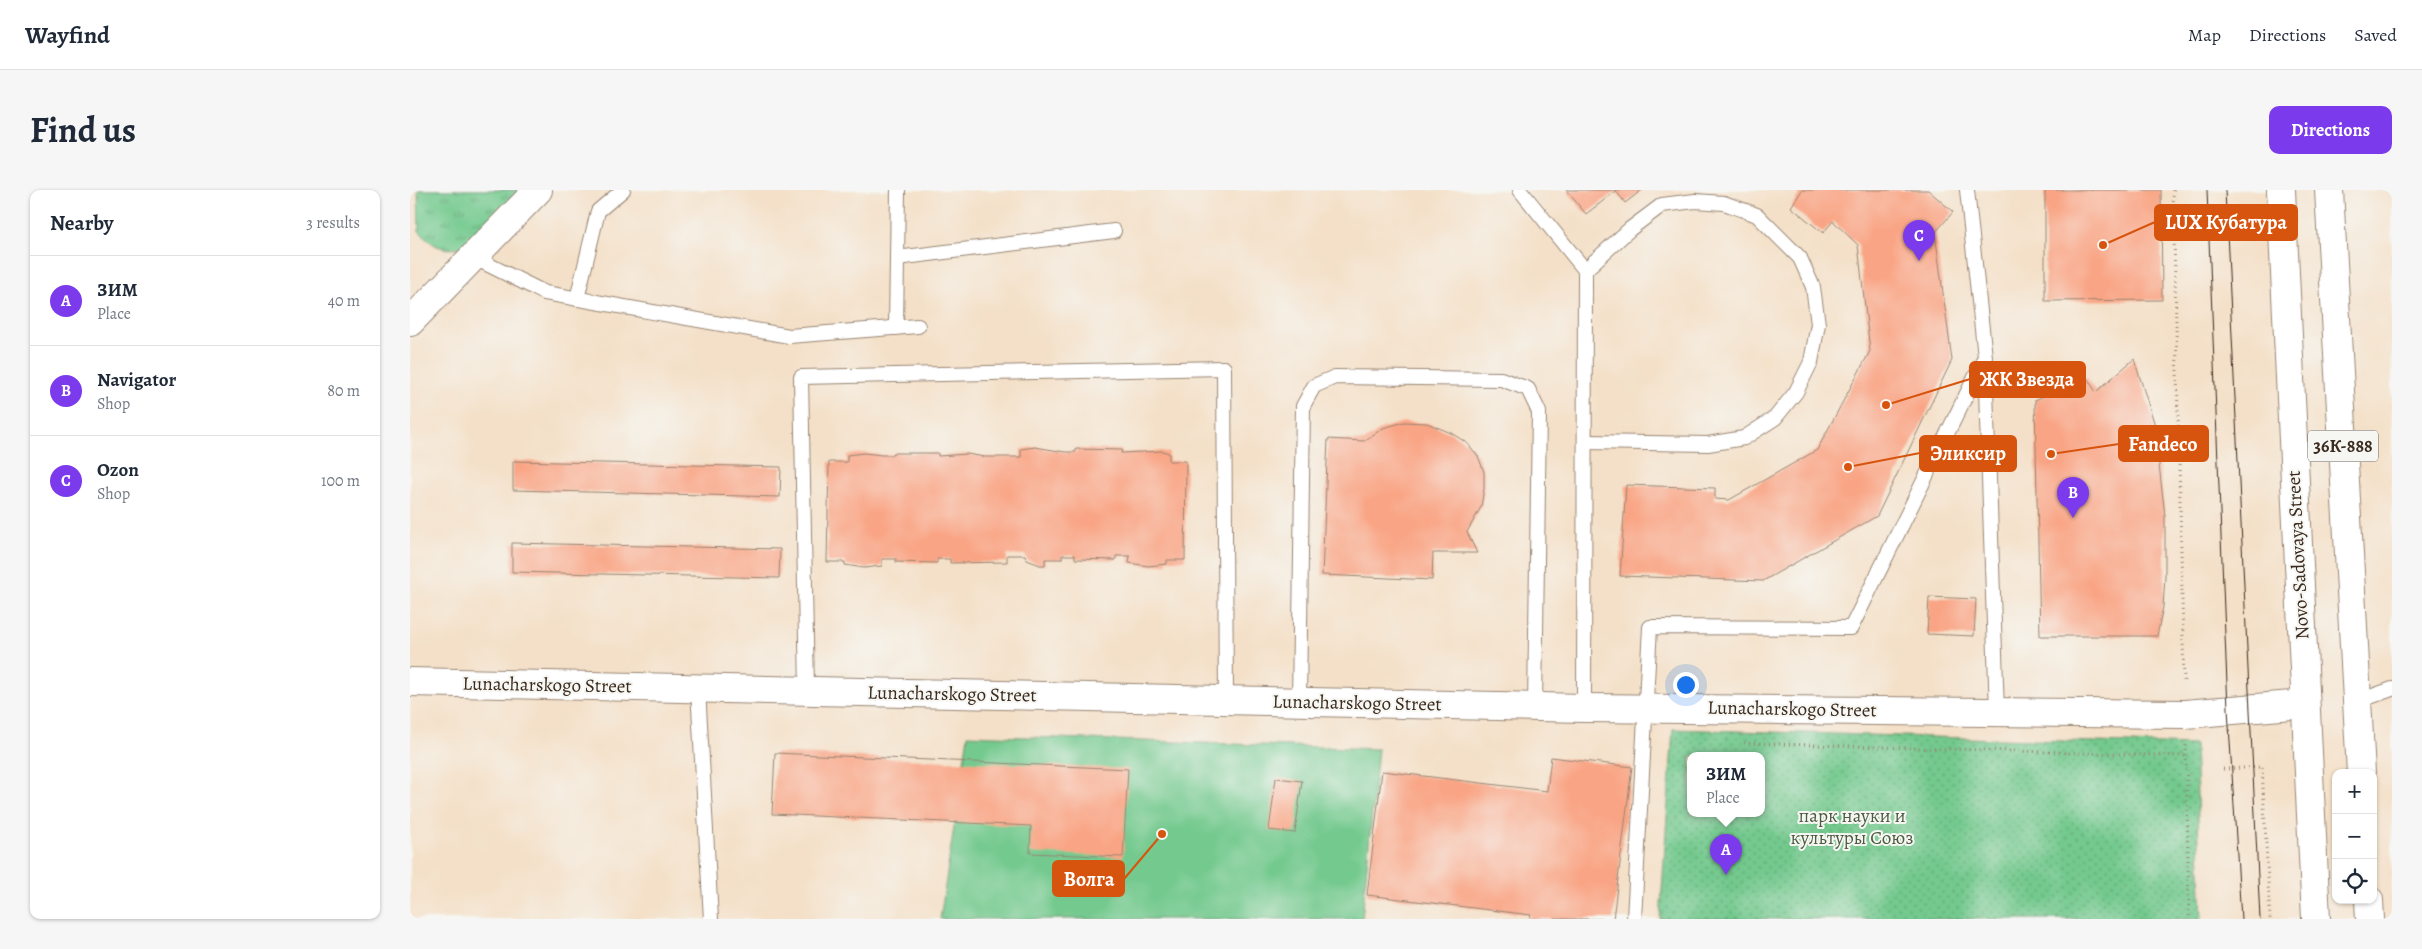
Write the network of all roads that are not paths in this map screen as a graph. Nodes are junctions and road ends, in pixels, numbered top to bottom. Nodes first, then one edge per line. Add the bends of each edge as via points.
1 (538, 190) edge
2 (623, 190) edge
3 (898, 190) edge
4 (1520, 190) edge
5 (1967, 190) edge
6 (2282, 190) edge
7 (2329, 190) edge
8 (1114, 230) dead end
9 (474, 258) junction
10 (897, 258) junction
11 (1585, 270) junction
12 (577, 299) junction
13 (410, 322) edge
14 (918, 326) dead end
15 (896, 328) junction
16 (1985, 357) junction
17 (1586, 442) junction
18 (410, 682) edge
19 (698, 689) junction
20 (2392, 689) edge
21 (807, 691) junction
22 (1226, 700) junction
23 (1299, 702) junction
24 (2356, 702) junction
25 (2304, 704) junction
26 (1535, 707) junction
27 (1584, 708) junction
28 (1647, 708) junction
29 (1996, 712) junction
30 (2360, 769) edge
31 (2369, 904) edge
32 (711, 919) edge
33 (1634, 919) edge
34 (2316, 919) edge
35 (2370, 919) edge

1 - 9 street
2 - 12 lane via 598,211
3 - 10 lane
4 - 11 lane
5 - 16 lane
6 - 25 street, Novo-Sadovaya Street
7 - 24 street, 36К-888
8 - 10 lane
9 - 12 lane via 545,293
9 - 13 street
10 - 15 lane
11 - 17 lane
11 - 17 lane via 1630,228 1662,205 1695,201 1724,203 1757,215 1800,258 1813,287 1818,324 1811,362 1796,392 1775,418 1744,438 1708,444
12 - 15 lane via 789,336
14 - 15 lane
16 - 28 lane via 1851,628 1650,627
16 - 29 lane
17 - 27 lane
18 - 19 street, Lunacharskogo Street
19 - 21 street, Lunacharskogo Street
19 - 32 lane
20 - 24 lane
21 - 22 street, Lunacharskogo Street
21 - 22 lane via 801,377 1224,368
22 - 23 street, Lunacharskogo Street
23 - 26 street, Lunacharskogo Street
23 - 26 lane via 1303,406 1314,386 1335,377 1501,379 1528,389 1539,412
24 - 30 street, 36К-888
25 - 29 street, Lunacharskogo Street via 2184,714
25 - 34 street, Novo-Sadovaya Street
26 - 27 street, Lunacharskogo Street
27 - 28 street, Lunacharskogo Street
28 - 29 street, Lunacharskogo Street
28 - 33 lane
31 - 35 street

